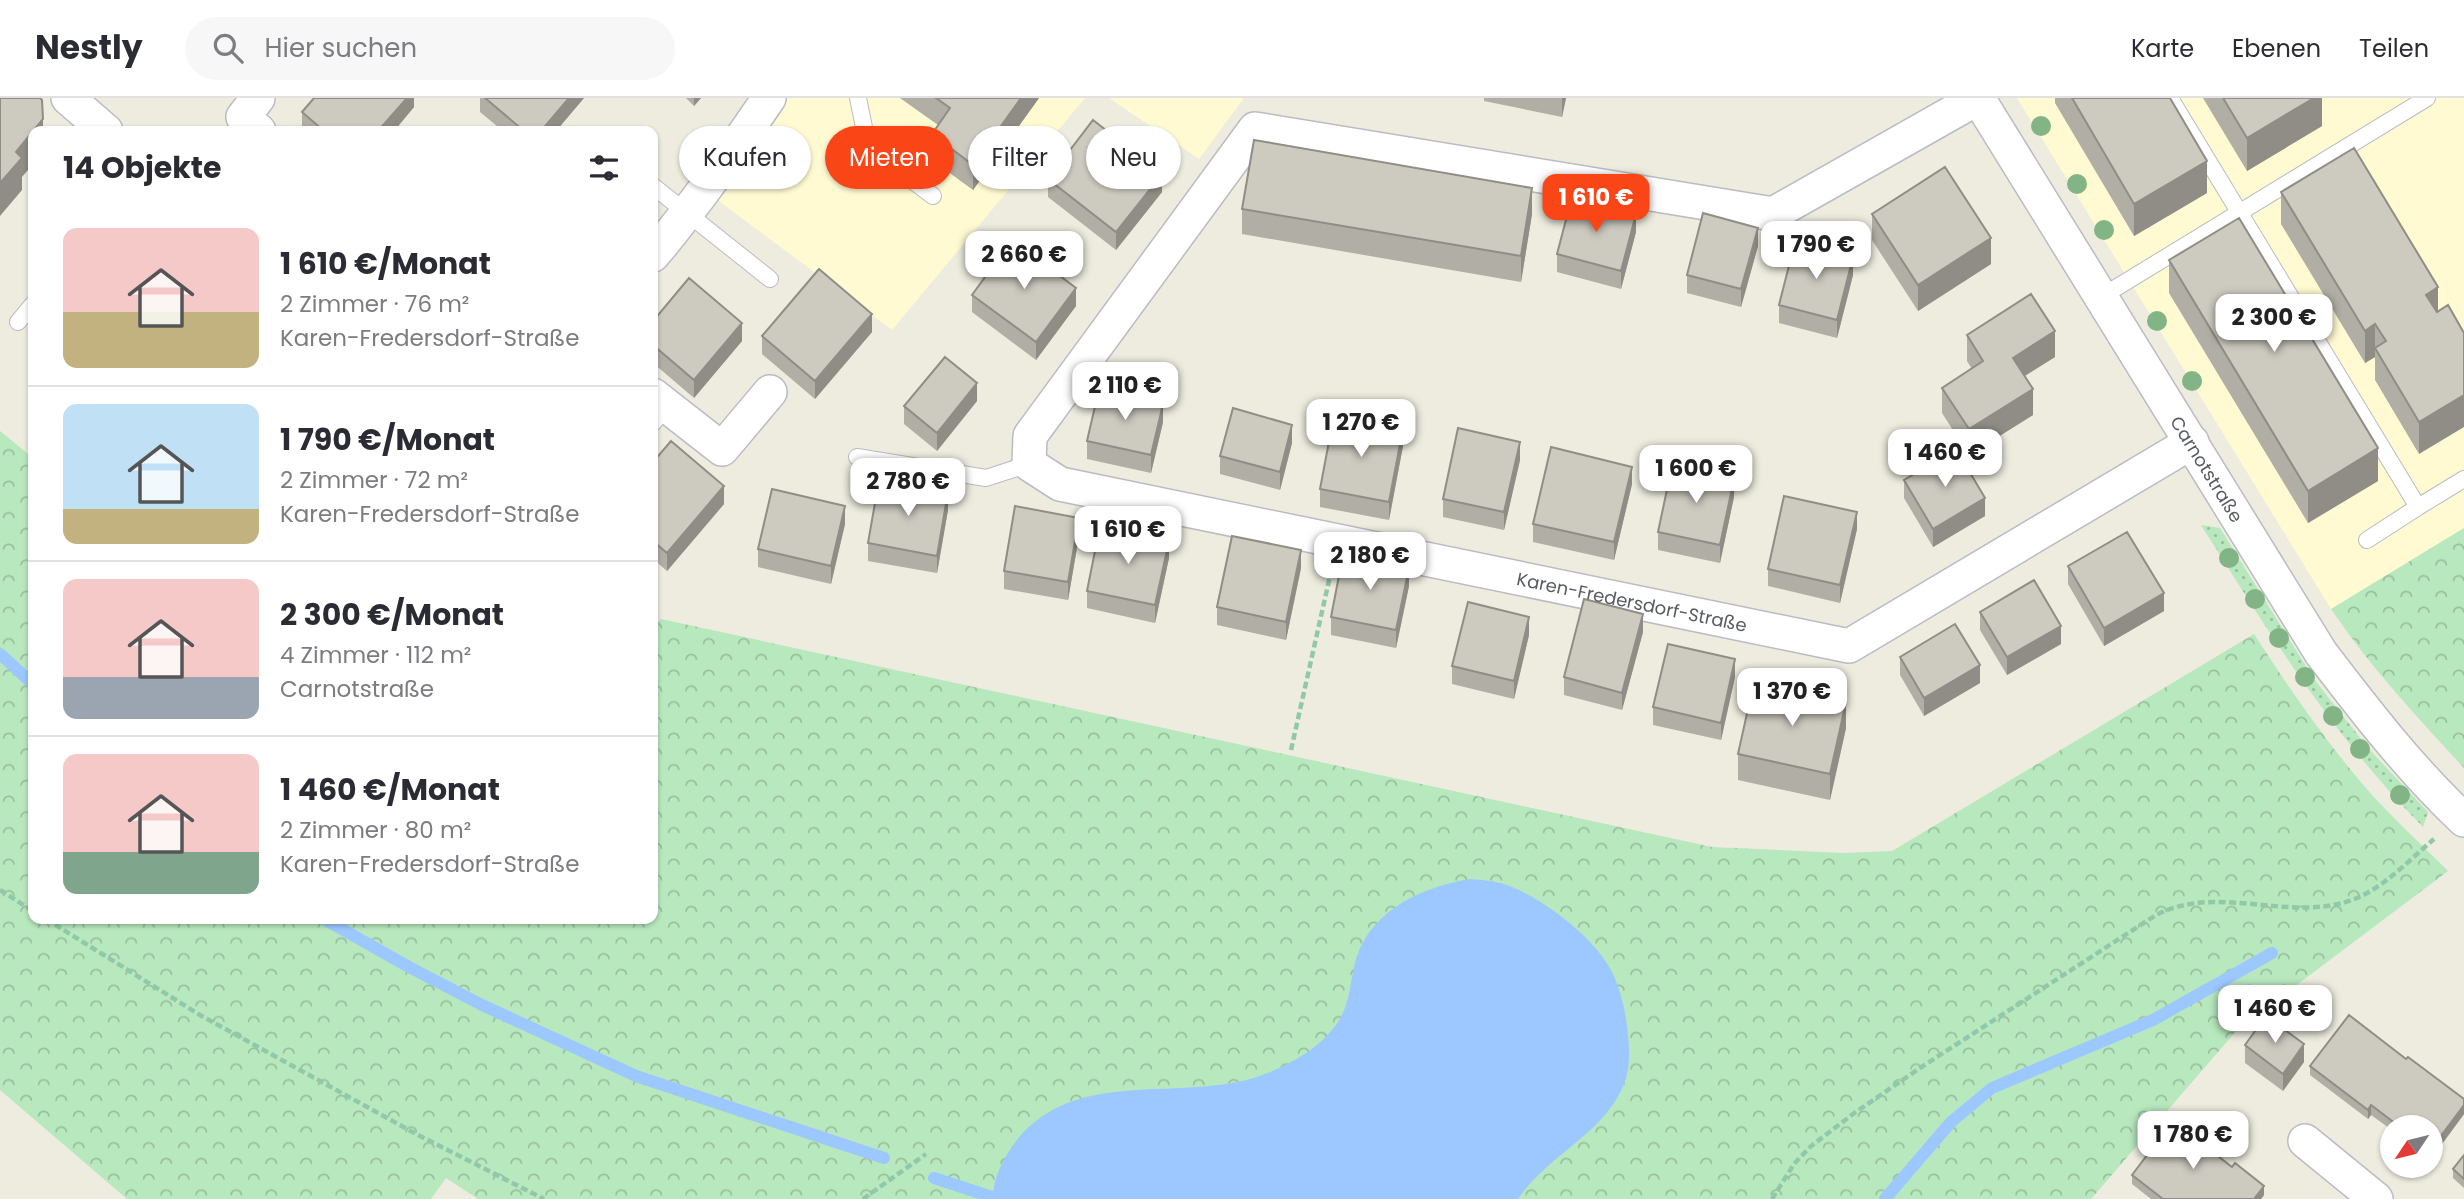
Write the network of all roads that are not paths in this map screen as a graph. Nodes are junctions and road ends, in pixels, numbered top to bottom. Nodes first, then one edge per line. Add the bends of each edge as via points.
1 (68, 98) edge
2 (258, 98) edge
3 (769, 98) edge
4 (858, 98) edge
5 (1978, 98) edge
6 (2170, 98) edge
7 (2427, 98) edge
8 (100, 126) edge
9 (253, 126) edge
10 (658, 190) edge
11 (933, 196) dead end
12 (2238, 213) junction
13 (687, 214) junction
14 (658, 249) edge
15 (770, 279) dead end
16 (2101, 297) junction
17 (28, 310) edge
18 (19, 322) dead end
19 (770, 391) dead end
20 (658, 409) edge
21 (2192, 442) junction
22 (857, 457) dead end
23 (1029, 464) junction
24 (2464, 479) edge
25 (2418, 507) junction
26 (2367, 540) dead end
27 (2462, 819) edge
28 (2305, 1141) dead end
29 (2376, 1199) edge

1 - 8 street
2 - 9 street via 243,117
3 - 13 street
4 - 11 lane via 868,147
5 - 16 street, Carnotstraße
5 - 23 street via 1773,214 1255,129 1030,436
6 - 12 lane
7 - 12 lane
10 - 13 lane
12 - 16 lane
12 - 25 lane
13 - 14 street
13 - 15 lane
16 - 21 street, Carnotstraße
17 - 18 lane
19 - 20 street via 722,449
21 - 23 street, Karen-Fredersdorf-Straße via 1849,646 1060,484
21 - 27 street, Carnotstraße via 2321,653 2410,765
22 - 23 lane via 986,478
24 - 25 lane
25 - 26 lane
28 - 29 street

